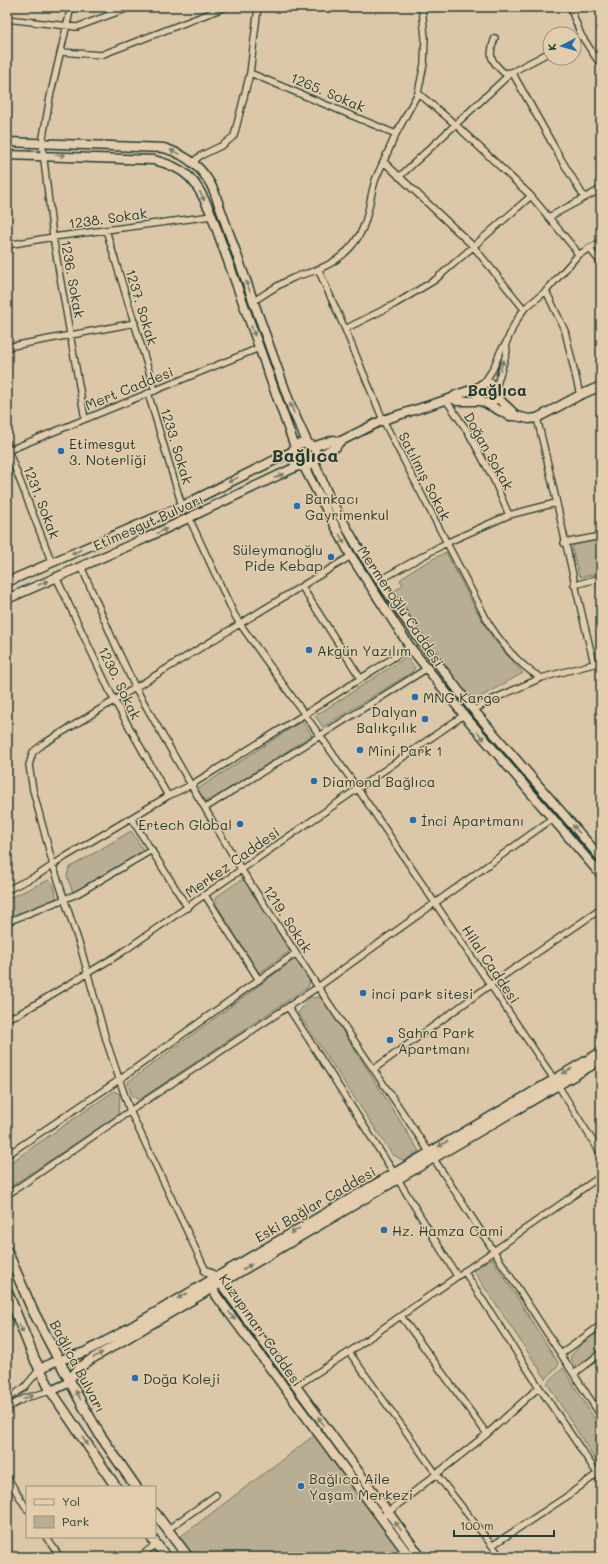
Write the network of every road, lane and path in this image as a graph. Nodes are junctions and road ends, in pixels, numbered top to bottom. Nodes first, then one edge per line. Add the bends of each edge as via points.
1 (71, 7) edge
2 (131, 7) edge
3 (226, 7) edge
4 (258, 7) edge
5 (422, 7) edge
6 (570, 7) edge
7 (7, 19) edge
8 (577, 26) edge
9 (67, 27) junction
10 (582, 36) edge
11 (495, 38) dead end
12 (61, 52) junction
13 (542, 56) edge
14 (601, 63) edge
15 (512, 72) junction
16 (250, 73) junction
17 (418, 92) junction
18 (455, 124) junction
19 (396, 134) junction
20 (7, 142) edge
21 (42, 143) junction
22 (7, 155) edge
23 (43, 155) junction
24 (193, 162) junction
25 (384, 162) junction
26 (399, 176) junction
27 (601, 189) edge
28 (532, 196) junction
29 (584, 197) junction
30 (212, 216) junction
31 (549, 217) junction
32 (106, 230) junction
33 (53, 237) junction
34 (601, 242) edge
35 (7, 245) edge
36 (473, 246) junction
37 (589, 248) junction
38 (578, 256) junction
39 (601, 264) edge
40 (318, 270) junction
41 (546, 291) junction
42 (254, 301) junction
43 (524, 309) junction
44 (135, 323) junction
45 (345, 329) junction
46 (71, 335) junction
47 (506, 343) junction
48 (7, 347) edge
49 (260, 348) junction
50 (480, 386) junction
51 (601, 386) edge
52 (155, 391) junction
53 (496, 392) junction
54 (148, 393) junction
55 (580, 395) junction
56 (449, 399) junction
57 (483, 402) junction
58 (516, 416) junction
59 (537, 418) junction
60 (85, 419) junction
61 (383, 420) junction
62 (339, 442) junction
63 (7, 444) edge
64 (310, 445) junction
65 (294, 449) junction
66 (8, 450) edge
67 (315, 459) junction
68 (301, 467) junction
69 (556, 503) junction
70 (182, 506) junction
71 (509, 515) junction
72 (189, 518) junction
73 (601, 536) edge
74 (446, 543) junction
75 (564, 543) junction
76 (352, 556) junction
77 (52, 563) junction
78 (81, 566) junction
79 (56, 577) junction
80 (601, 578) edge
81 (380, 580) junction
82 (7, 582) edge
83 (574, 585) junction
84 (302, 587) junction
85 (7, 599) edge
86 (240, 624) junction
87 (410, 647) junction
88 (601, 662) edge
89 (594, 663) junction
90 (426, 669) junction
91 (541, 678) junction
92 (360, 679) junction
93 (135, 687) junction
94 (114, 700) junction
95 (474, 710) junction
96 (305, 714) junction
97 (464, 715) junction
98 (320, 736) junction
99 (191, 784) junction
100 (358, 789) junction
101 (168, 796) junction
102 (205, 808) junction
103 (131, 818) junction
104 (552, 819) junction
105 (152, 850) junction
106 (601, 858) edge
107 (53, 865) junction
108 (241, 869) junction
109 (601, 875) edge
110 (7, 890) edge
111 (205, 895) junction
112 (64, 900) junction
113 (435, 903) junction
114 (188, 908) junction
115 (601, 908) edge
116 (7, 922) edge
117 (296, 953) junction
118 (88, 973) junction
119 (259, 980) junction
120 (490, 985) junction
121 (318, 987) junction
122 (288, 1007) junction
123 (7, 1018) edge
124 (601, 1052) edge
125 (601, 1060) edge
126 (374, 1069) junction
127 (119, 1080) junction
128 (556, 1082) junction
129 (130, 1111) junction
130 (601, 1154) edge
131 (7, 1155) edge
132 (432, 1156) junction
133 (396, 1176) junction
134 (601, 1176) edge
135 (7, 1195) edge
136 (7, 1251) edge
137 (493, 1251) junction
138 (206, 1270) joint
139 (464, 1271) junction
140 (457, 1276) junction
141 (214, 1283) junction
142 (7, 1291) edge
143 (401, 1316) junction
144 (601, 1325) edge
145 (349, 1352) junction
146 (601, 1353) edge
147 (561, 1354) junction
148 (59, 1360) junction
149 (39, 1370) junction
150 (574, 1374) junction
151 (70, 1380) junction
152 (295, 1387) junction
153 (539, 1387) junction
154 (51, 1391) junction
155 (7, 1399) edge
156 (7, 1408) edge
157 (601, 1416) edge
158 (487, 1434) junction
159 (599, 1472) edge
160 (437, 1475) junction
161 (7, 1478) edge
162 (601, 1479) edge
163 (115, 1486) edge
164 (135, 1486) edge
165 (216, 1495) dead end
166 (26, 1507) edge
167 (389, 1512) junction
168 (156, 1514) edge
169 (381, 1518) junction
170 (167, 1530) junction
171 (47, 1538) edge
172 (153, 1540) edge
173 (493, 1545) junction
174 (60, 1557) edge
175 (140, 1557) edge
176 (166, 1557) edge
177 (188, 1557) edge
178 (410, 1557) edge
179 (421, 1557) edge
180 (501, 1557) edge

1 - 9 street, 1236. Sokak
2 - 9 street via 77,28
3 - 12 street via 101,55
4 - 16 street
5 - 17 street via 424,64
6 - 8 street
7 - 9 street
9 - 12 street, 1236. Sokak
10 - 14 street
11 - 15 street via 491,47 492,60 504,74
12 - 21 street, 1236. Sokak
13 - 15 street
15 - 18 street
15 - 29 street
16 - 19 street, 1265. Sokak
16 - 24 street via 234,136 224,145
17 - 18 street
17 - 19 street
18 - 26 street
18 - 28 street
19 - 25 street
20 - 21 main road
21 - 23 street, 1236. Sokak
24 -> 21 main road via 164,148
22 - 23 main road
23 -> 30 main road via 139,158 166,163 184,171 194,182
23 - 33 street, 1236. Sokak
42 -> 24 main road via 210,183
25 - 26 street
25 - 40 street via 373,186 368,216 360,234 348,250
26 - 36 street
27 - 29 street
28 - 31 street
28 - 36 street
29 - 31 street
30 - 32 street, 1238. Sokak
30 -> 49 main road
31 - 38 street
32 - 33 street, 1238. Sokak
32 - 44 street, 1237. Sokak
33 - 35 street, 1238. Sokak
33 - 46 street, 1236. Sokak
34 - 37 street
36 - 43 street
36 - 45 street via 435,280
37 - 38 street
37 - 39 street
38 - 41 street
40 - 42 street via 288,280
40 - 45 street, Satılmış Sokak
41 - 43 street
41 - 55 street via 565,331
64 -> 42 main road via 292,409
43 - 47 street via 511,329
44 - 46 street
44 - 52 street, 1237. Sokak
45 - 61 street, Satılmış Sokak
46 - 48 street
46 - 60 street, 1236. Sokak
47 - 50 street via 493,369
53 -> 47 street
49 - 52 street, Mert Caddesi
49 - 65 main road
50 - 53 main road via 492,384
50 - 56 main road
50 - 57 main road via 477,396
51 - 55 main road
52 - 54 street, Mert Caddesi
53 - 57 main road via 492,402
53 - 58 main road via 502,403
54 - 60 street, Mert Caddesi
54 - 70 street, 1233. Sokak
55 - 59 main road
56 - 57 main road
56 - 61 main road
56 - 71 street, Doğan Sokak via 493,478
57 - 58 main road via 504,414
58 - 59 main road
59 - 69 street
60 - 66 street, Mert Caddesi
61 - 62 main road
61 - 74 street, Satılmış Sokak
62 - 64 main road via 334,440
62 - 67 main road via 336,447
63 - 66 street, 1231. Sokak
64 - 65 main road via 302,444
64 - 67 main road via 314,450
65 - 68 main road via 293,458
65 -> 70 main road, Etimesgut Bulvarı
66 - 77 street, 1231. Sokak
67 - 68 main road via 308,466
67 - 81 main road, Mermeroğlu Caddesi via 330,497
72 -> 68 main road, Etimesgut Bulvarı
68 -> 76 main road, Mermeroğlu Caddesi
69 - 71 street
69 - 75 street
70 -> 77 main road, Etimesgut Bulvarı
71 - 74 street
78 -> 72 main road, Etimesgut Bulvarı
72 - 86 street, Hilal Caddesi
73 - 75 street
74 - 81 street
74 - 91 street, Satılmış Sokak via 496,635 519,660
75 - 83 street
76 - 84 street
76 - 87 main road, Mermeroğlu Caddesi
77 - 82 main road, Etimesgut Bulvarı
78 - 79 main road, Etimesgut Bulvarı
78 - 93 street, 1219. Sokak
85 -> 79 main road, Etimesgut Bulvarı
79 - 94 street, 1230. Sokak
80 - 83 street
81 - 95 main road, Mermeroğlu Caddesi via 417,636
83 - 89 street
84 - 86 street
84 - 92 street
86 - 93 street
86 - 96 street, Hilal Caddesi
87 - 90 main road, Mermeroğlu Caddesi
87 - 92 street
88 - 89 street
89 - 91 street
90 - 97 main road, Mermeroğlu Caddesi
90 - 98 street
91 - 95 street
92 - 96 street
93 - 94 street
93 - 99 street, 1219. Sokak
94 - 101 street, 1230. Sokak
94 - 107 street via 36,748 31,758 29,772
106 -> 95 main road, Mermeroğlu Caddesi
96 - 98 street, Hilal Caddesi
96 - 99 street
97 - 100 street, Merkez Caddesi
97 -> 104 main road, Mermeroğlu Caddesi
98 - 100 street, Hilal Caddesi
98 - 102 street
99 - 101 street
99 - 102 street, 1219. Sokak
100 - 108 street, Merkez Caddesi
100 - 113 street, Hilal Caddesi
101 - 103 street
102 - 108 street, 1219. Sokak
103 - 105 street
103 - 107 street
104 - 109 main road, Mermeroğlu Caddesi
104 - 113 street
105 - 112 street
105 - 114 street
107 - 110 street
107 - 112 street
108 - 111 street, Merkez Caddesi
108 - 117 street, 1219. Sokak
111 - 114 street, Merkez Caddesi
111 - 119 street
112 - 116 street
112 - 118 street
113 - 120 street, Hilal Caddesi
113 - 121 street
114 - 118 street, Merkez Caddesi
115 - 120 street
117 - 119 street
117 - 121 street, 1219. Sokak
118 - 123 street, Merkez Caddesi via 19,1014
118 - 127 street
119 - 127 street
120 - 126 street
120 - 128 street, Hilal Caddesi
121 - 122 street
121 - 126 street, 1219. Sokak
122 - 129 street
122 - 133 street
124 -> 128 main road, Eski Bağlar Caddesi
125 - 128 main road
126 - 132 street, 1219. Sokak
127 - 129 street
127 - 131 street
128 - 130 street, Hilal Caddesi
128 - 132 main road, Eski Bağlar Caddesi
129 - 135 street
129 - 138 street
132 - 133 main road, Eski Bağlar Caddesi
132 - 137 street, 1219. Sokak
133 - 140 street
133 - 141 main road, Eski Bağlar Caddesi
134 - 137 street
136 - 148 main road, Bağlıca Bulvarı via 32,1309
137 - 139 street
137 - 147 street, 1219. Sokak
138 - 141 main road, Kuzupınarı Caddesi
139 - 140 street
139 - 153 street
140 - 143 street
141 -> 148 main road, Eski Bağlar Caddesi via 85,1352
151 -> 141 main road via 78,1369 90,1360
141 - 152 main road, Kuzupınarı Caddesi
141 -> 169 main road, Kuzupınarı Caddesi
142 -> 149 main road
143 - 145 street
143 - 158 street
144 - 147 street
145 - 152 street
145 - 160 street
146 - 150 street
147 - 150 street, 1219. Sokak
148 - 149 main road, Eski Bağlar Caddesi
148 - 151 main road, Bağlıca Bulvarı
149 - 154 main road
149 - 155 street via 24,1388
150 - 157 street, 1219. Sokak
151 - 154 main road
164 -> 151 main road, Bağlıca Bulvarı via 91,1420
167 -> 152 main road, Kuzupınarı Caddesi
153 - 158 street
153 - 159 street
156 -> 154 street via 25,1398
154 -> 163 main road
158 - 160 street
159 - 162 street
159 - 173 street
160 - 167 street
160 - 173 street
161 - 166 street
165 - 170 street
167 - 169 street
179 -> 167 main road, Kuzupınarı Caddesi
168 - 170 main road
169 - 178 main road, Kuzupınarı Caddesi
170 - 177 main road
171 - 174 street
172 - 175 street
172 - 176 main road
173 - 180 street

